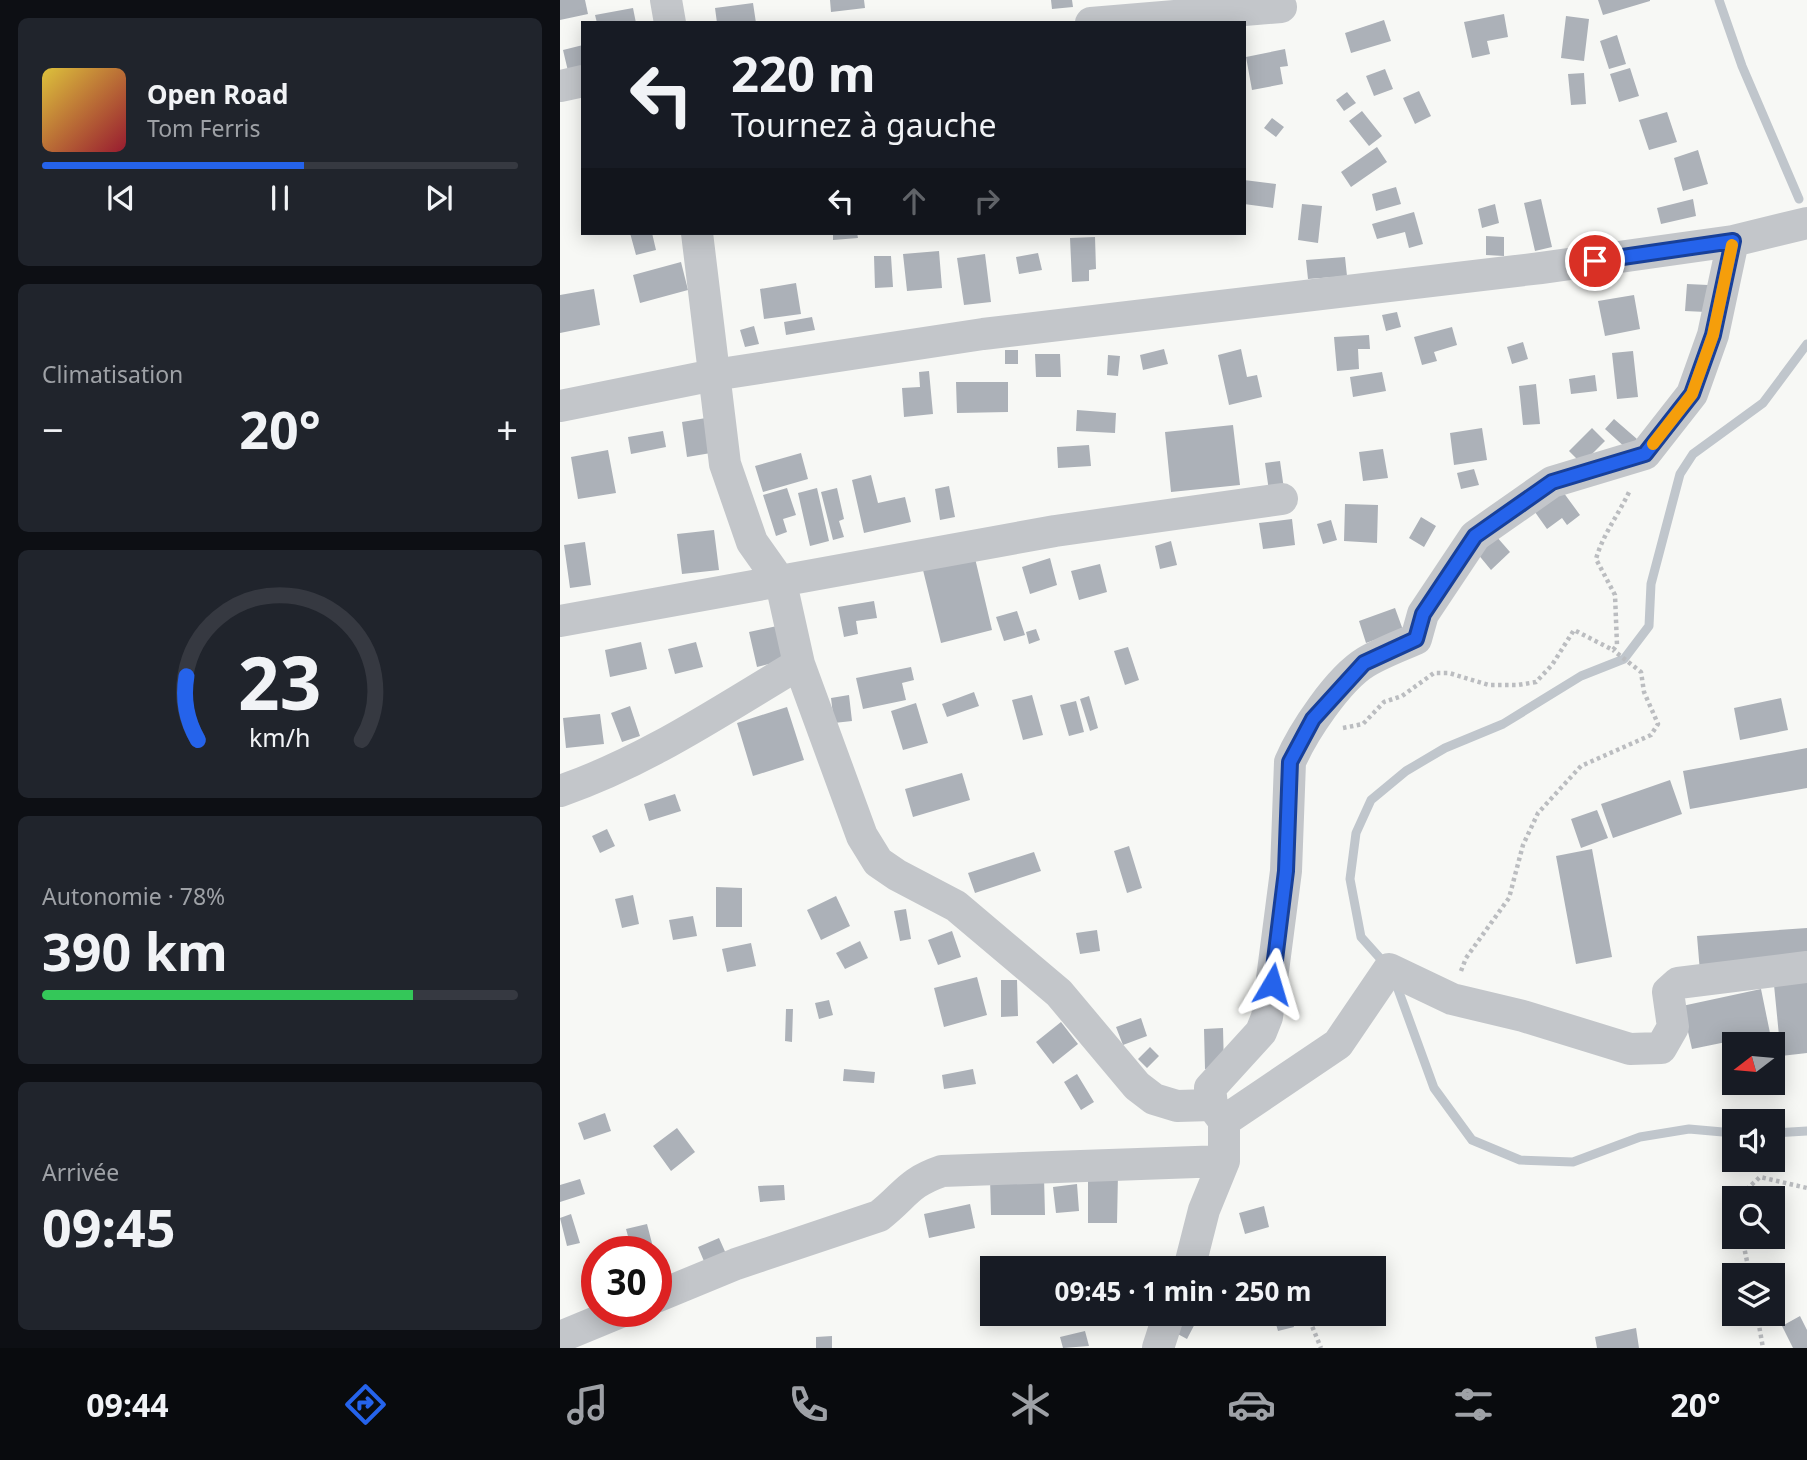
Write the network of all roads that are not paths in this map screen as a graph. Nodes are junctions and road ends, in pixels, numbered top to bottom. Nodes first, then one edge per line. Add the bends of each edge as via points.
1 (666, 0) edge
2 (1281, 7) dead end
3 (670, 21) edge
4 (1115, 21) edge
5 (581, 81) edge
6 (560, 86) edge
7 (1807, 223) edge
8 (697, 235) edge
9 (1733, 241) junction
10 (715, 374) junction
11 (560, 406) edge
12 (1282, 499) dead end
13 (781, 583) junction
14 (560, 621) edge
15 (799, 664) junction
16 (560, 791) edge
17 (1807, 967) edge
18 (1218, 1113) junction
19 (1224, 1161) junction
20 (1192, 1256) edge
21 (672, 1290) edge
22 (1166, 1326) edge
23 (584, 1327) edge
24 (560, 1337) edge
25 (1158, 1348) edge

1 - 3 street
2 - 4 street
5 - 6 street
7 - 9 street
8 - 10 street
9 - 10 street via 983,334
9 - 18 street via 1713,335 1692,394 1645,454 1552,482 1475,536 1423,614 1416,639 1364,663 1313,719 1290,762 1286,871 1267,1017 1261,1032 1210,1088
10 - 11 street
10 - 13 street via 725,464 752,542
12 - 13 street via 1055,531
13 - 14 street
13 - 15 street
15 - 16 street via 649,755
15 - 18 street via 862,836 878,862 956,906 983,927 1059,993 1154,1100
17 - 18 street via 1678,983 1668,992 1673,1027 1661,1048 1630,1049 1452,999 1389,969 1338,1044
18 - 19 street
19 - 20 street
19 - 21 street via 943,1171 911,1184 879,1216
22 - 25 street
23 - 24 street

